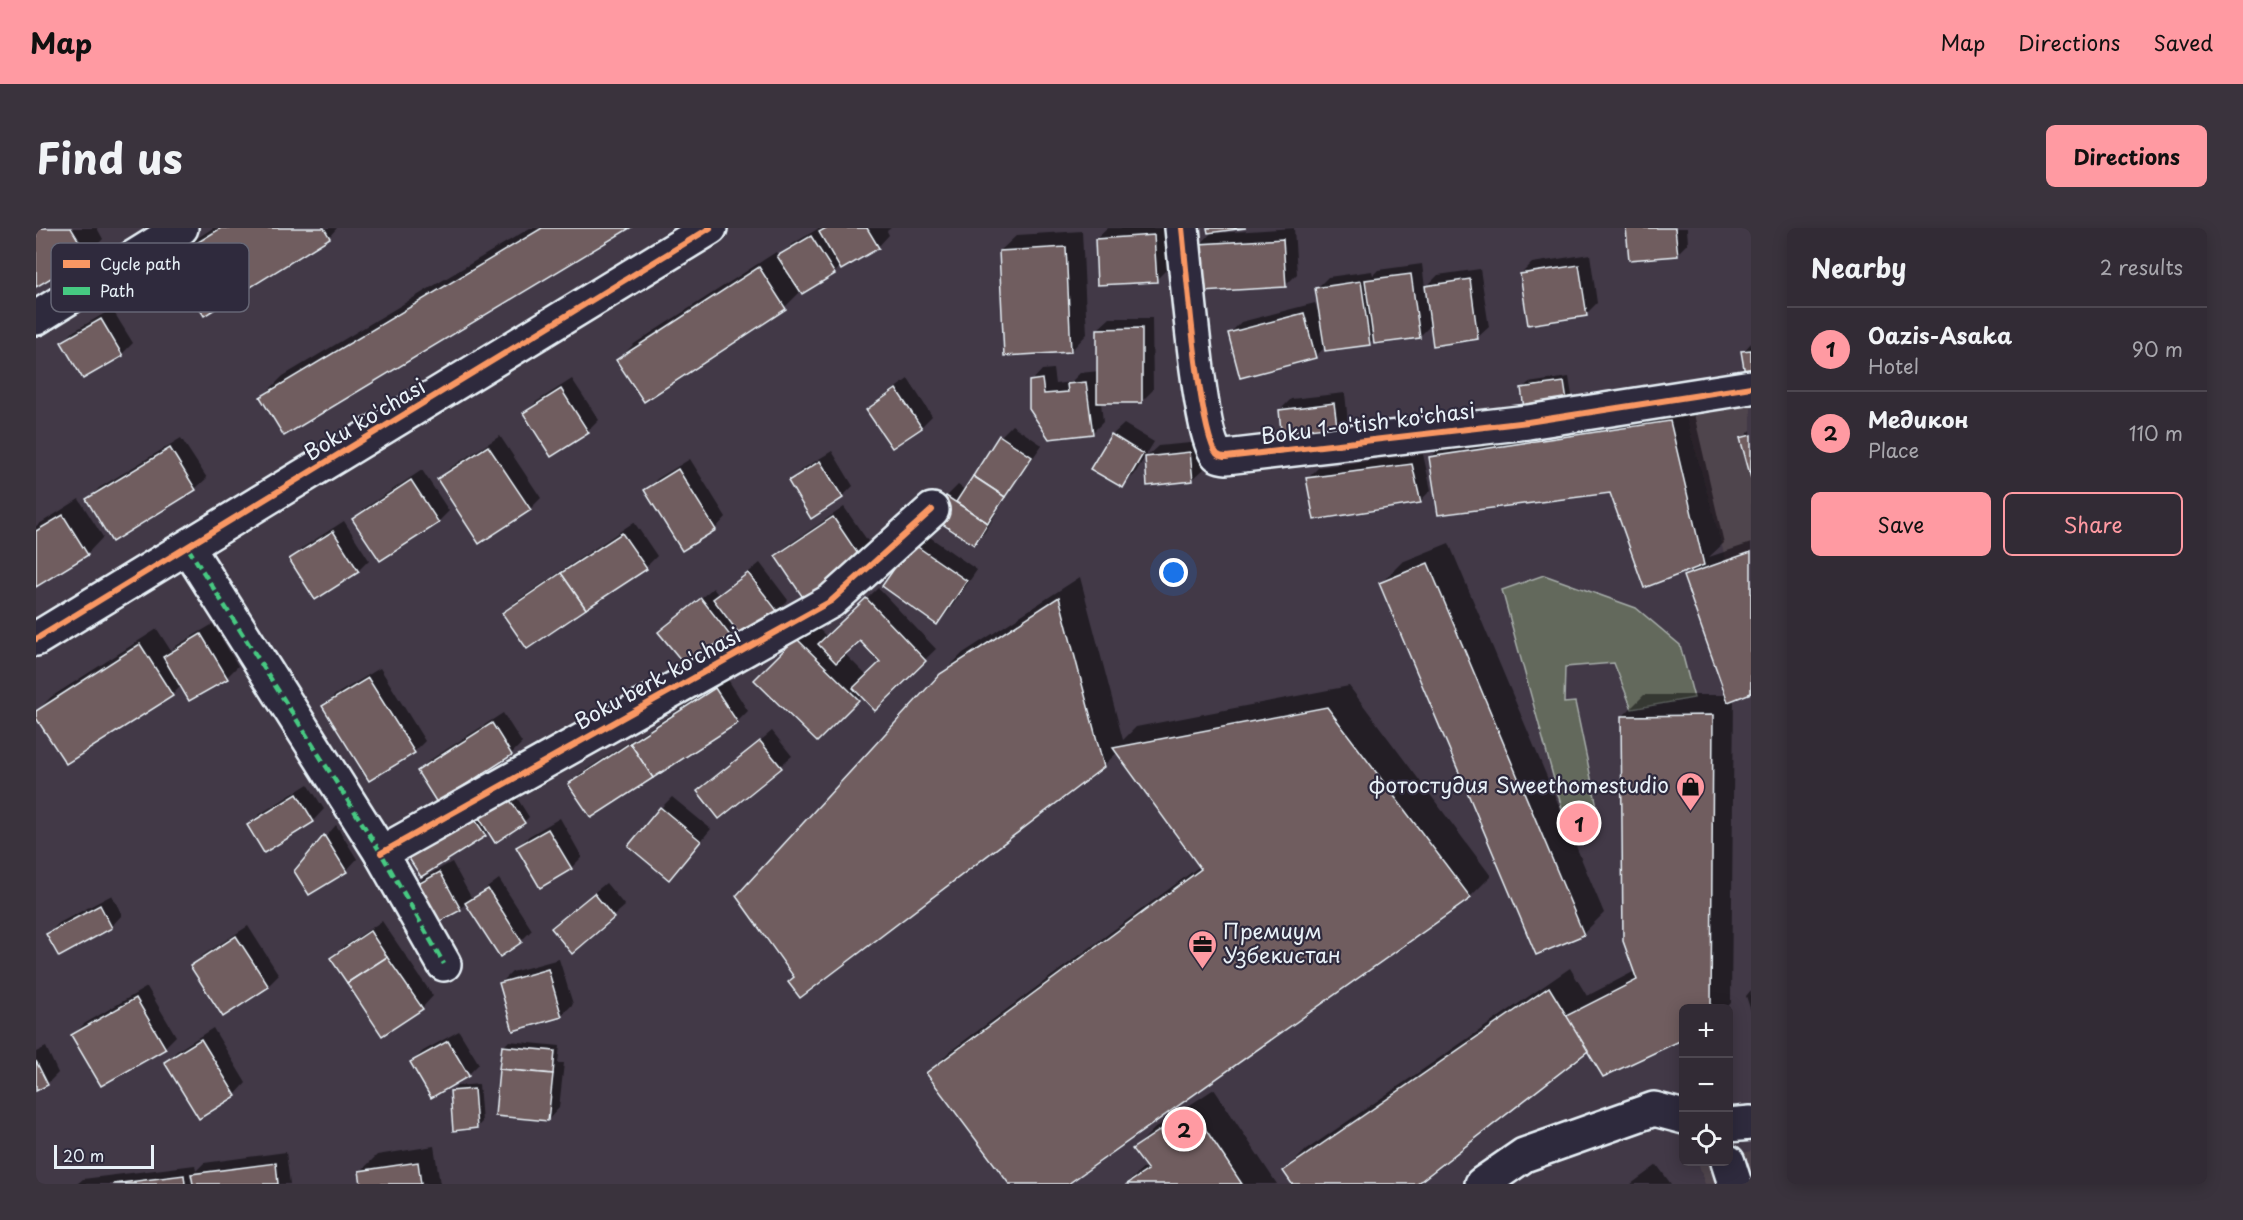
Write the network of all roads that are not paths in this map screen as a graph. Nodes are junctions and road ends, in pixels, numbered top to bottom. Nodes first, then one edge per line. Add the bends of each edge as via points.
1 (181, 228) edge
2 (710, 228) edge
3 (1182, 228) edge
4 (157, 243) edge
5 (51, 309) edge
6 (36, 318) edge
7 (1751, 387) edge
8 (933, 510) dead end
9 (188, 548) junction
10 (36, 639) edge
11 (381, 853) junction
12 (444, 964) dead end
13 (1679, 1116) edge
14 (1751, 1123) edge
15 (1733, 1125) edge
16 (1730, 1166) edge
17 (1482, 1184) edge
18 (1735, 1184) edge

1 - 4 street
2 - 9 street, Boku ko'chasi
3 - 7 street, Boku 1-o'tish ko'chasi via 1203,407 1211,440 1221,456 1528,422
5 - 6 street
8 - 11 street, Boku berk ko'chasi via 831,601
9 - 10 street, Boku ko'chasi
9 - 11 street
11 - 12 street
13 - 17 street via 1654,1109 1524,1155
14 - 15 street
16 - 18 street

